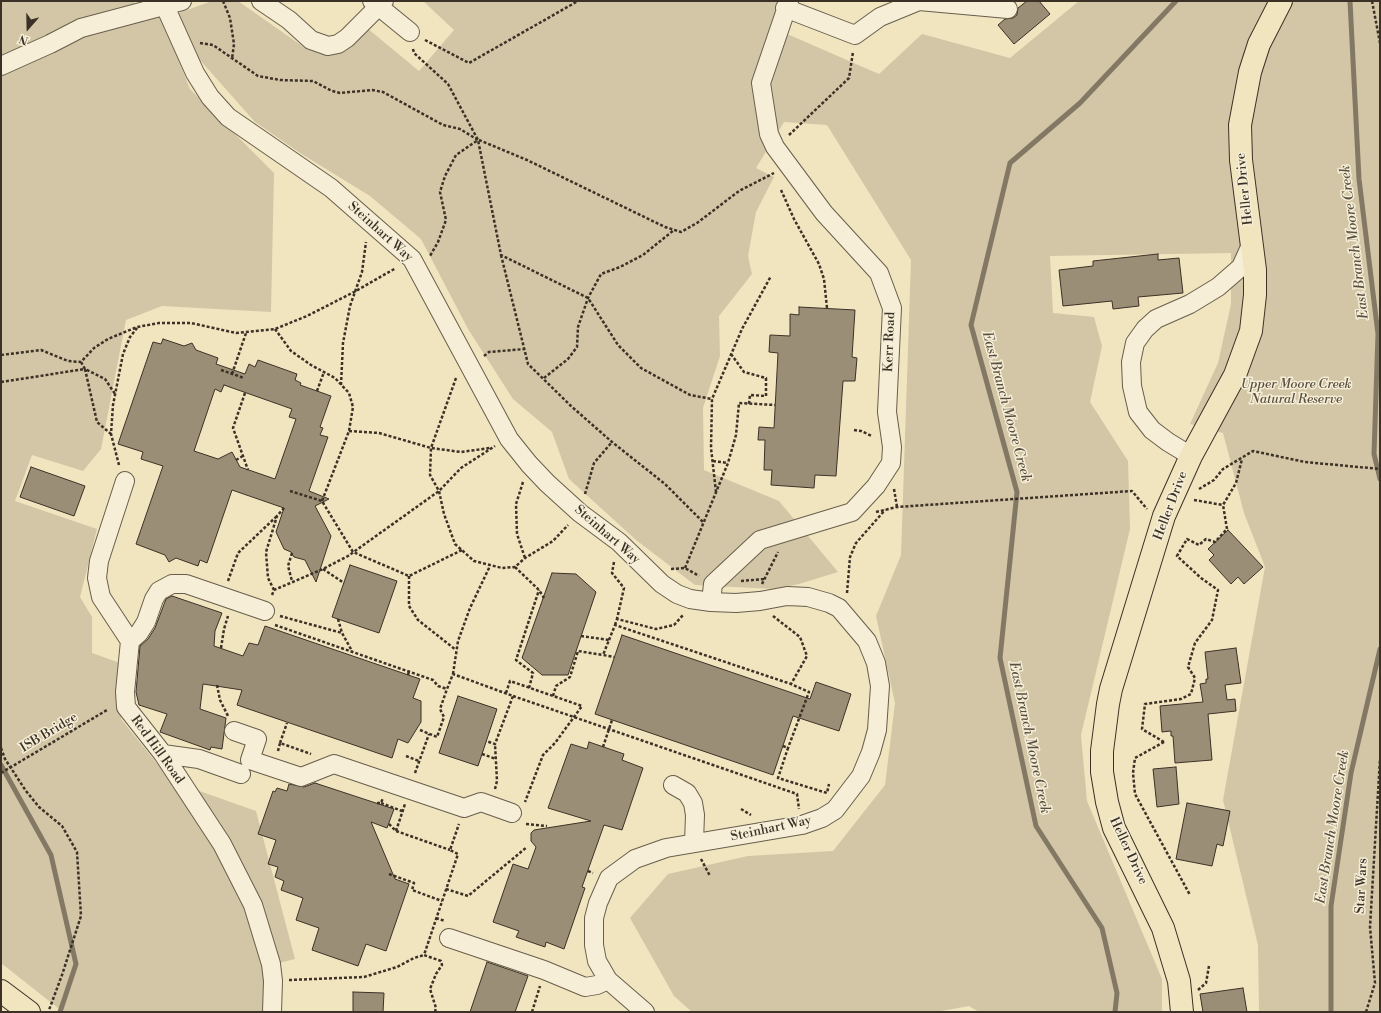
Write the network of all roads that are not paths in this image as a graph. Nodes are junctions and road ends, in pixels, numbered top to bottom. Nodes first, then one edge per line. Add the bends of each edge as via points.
1 (182, 1) edge
2 (261, 1) edge
3 (1281, 1) edge
4 (378, 3) edge
5 (164, 4) junction
6 (787, 5) edge
7 (1008, 10) dead end
8 (410, 32) road end
9 (1, 66) edge
10 (1251, 245) junction
11 (1191, 456) junction
12 (125, 481) road end
13 (711, 602) junction
14 (267, 617) road end
15 (130, 641) junction
16 (234, 731) road end
17 (163, 754) junction
18 (241, 774) dead end
19 (673, 785) dead end
20 (512, 813) dead end
21 (697, 849) junction
22 (449, 938) dead end
23 (608, 980) junction
24 (1, 991) edge
25 (29, 1012) edge
26 (272, 1012) edge
27 (645, 1012) edge
28 (1182, 1012) edge

1 - 5 street
2 - 4 street via 289,20 311,40 328,46 338,44 347,38
3 - 10 main road, Heller Drive via 1259,44 1250,72 1240,125 1241,160
4 - 8 street
5 - 9 street via 81,28
5 - 13 street, Steinhart Way via 195,73 210,97 228,117 331,188 412,258 509,439 529,464 580,513 619,542 662,584 690,599
6 - 7 street via 855,36 880,17 919,1
6 - 13 street, Kerr Road via 761,83 769,134 775,147 824,213 879,273 892,308 887,412 892,447 891,463 876,486 852,512 760,540 713,584
10 - 11 main road, Heller Drive via 1255,295 1251,331 1235,375
10 - 11 street via 1241,267 1218,287 1190,304 1156,319 1135,343 1131,362 1132,386 1138,412 1152,430
11 - 28 main road, Heller Drive via 1164,516 1122,652 1108,704 1102,751 1102,772 1114,828 1163,928 1179,981
12 - 15 street via 97,578 101,597
13 - 21 street, Steinhart Way via 736,603 787,596 808,597 839,608 867,641 876,662 880,707 875,737 864,769 835,810 802,825 703,842
14 - 15 street via 186,584 172,584 159,591 142,627
15 - 17 street, Red Hill Road via 126,708
16 - 20 street via 257,739 250,760 301,777 334,764 464,808 481,802
17 - 18 street via 199,759
17 - 26 street, Red Hill Road via 222,844 253,905 267,947 273,981
19 - 21 street via 687,793 693,803
21 - 23 street, Steinhart Way via 666,848 635,859 609,878 594,918 594,945 598,961
22 - 23 street via 544,970 585,987 597,986
23 - 27 street, Steinhart Way
24 - 25 main road

